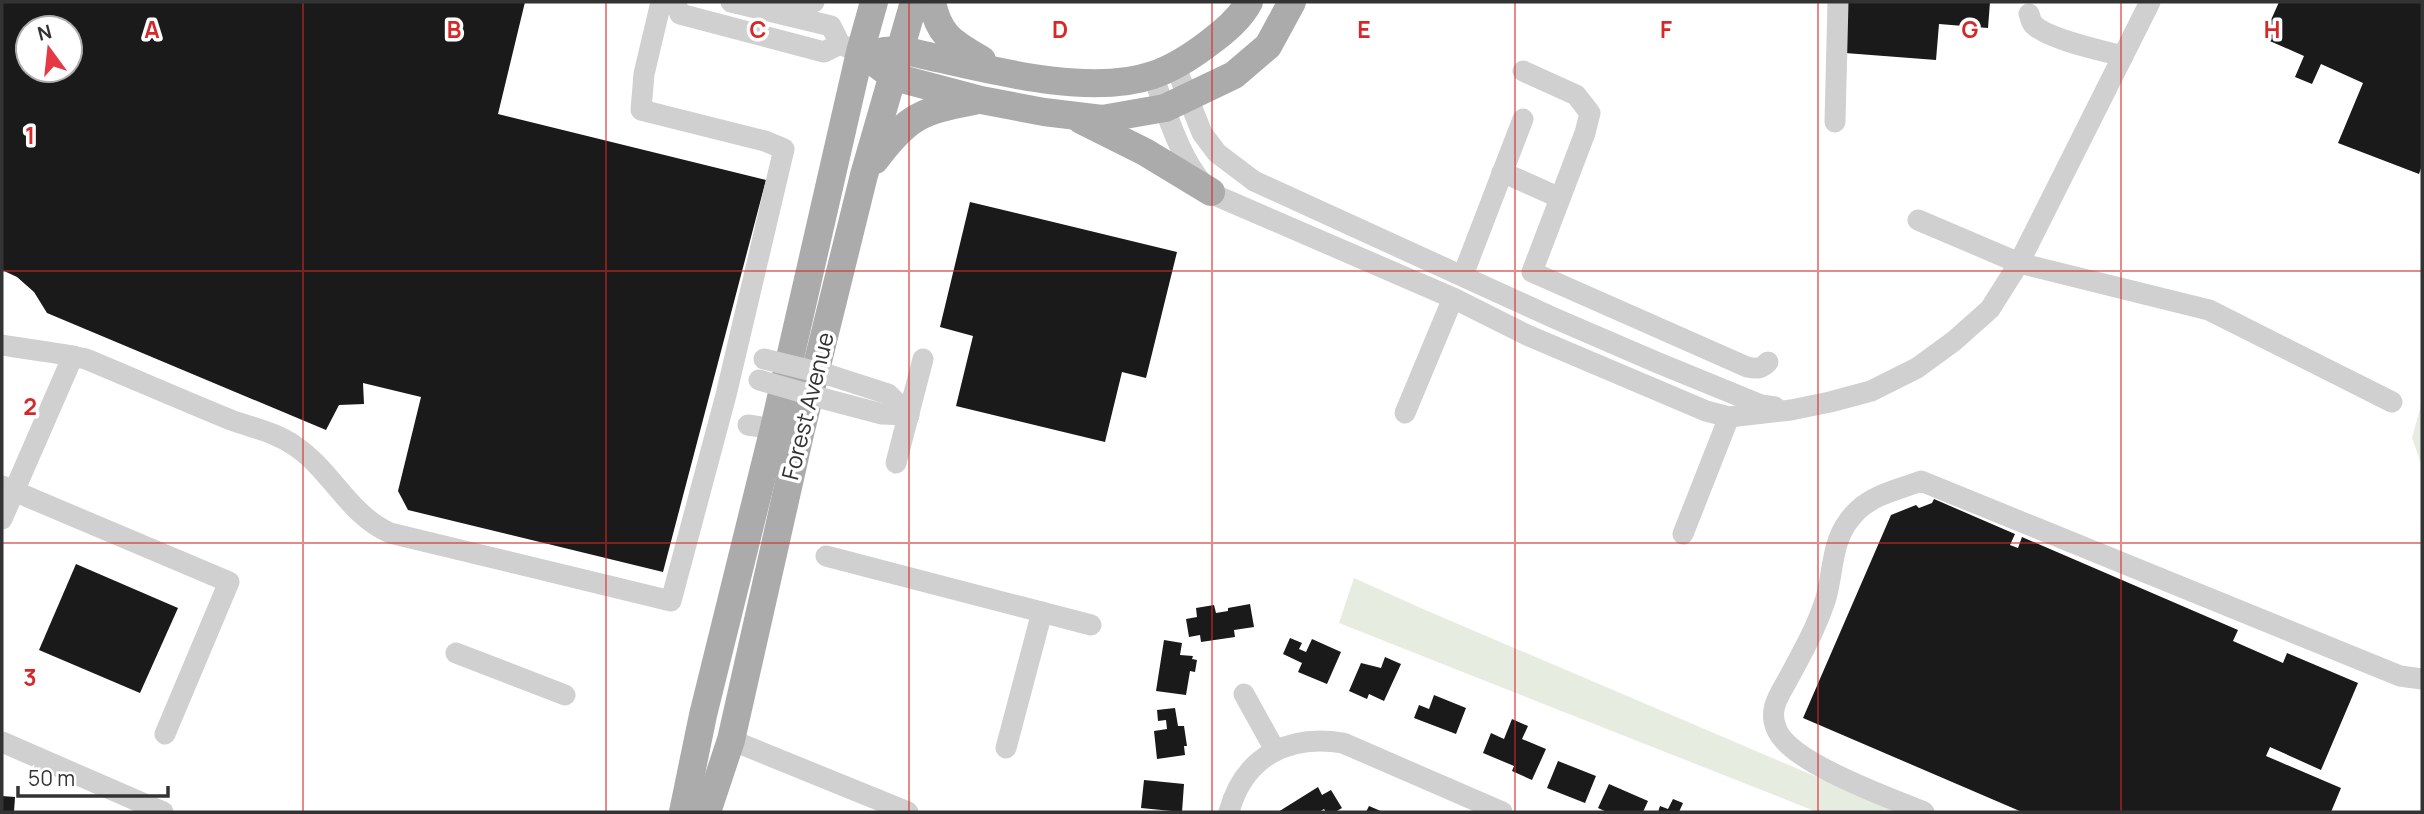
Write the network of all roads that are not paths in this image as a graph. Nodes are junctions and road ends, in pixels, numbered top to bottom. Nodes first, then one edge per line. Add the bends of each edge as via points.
1 (661, 2) edge
2 (675, 2) edge
3 (814, 2) edge
4 (874, 2) edge
5 (914, 2) edge
6 (932, 2) edge
7 (1249, 2) edge
8 (1292, 2) edge
9 (1838, 2) edge
10 (2150, 2) edge
11 (746, 5) edge
12 (2029, 13) dead end
13 (850, 48) junction
14 (2123, 56) junction
15 (898, 63) junction
16 (996, 69) junction
17 (1164, 70) junction
18 (1523, 71) dead end
19 (981, 100) junction
20 (1176, 102) junction
21 (1072, 116) junction
22 (1522, 119) dead end
23 (1835, 122) dead end
24 (1502, 172) junction
25 (864, 175) junction
26 (1212, 192) junction
27 (1560, 198) junction
28 (1918, 220) dead end
29 (2019, 263) junction
30 (1463, 275) junction
31 (1453, 298) junction
32 (2, 345) edge
33 (737, 351) junction
34 (74, 356) junction
35 (923, 359) dead end
36 (1768, 362) dead end
37 (731, 373) junction
38 (2392, 402) dead end
39 (1791, 410) junction
40 (1405, 413) dead end
41 (909, 415) junction
42 (1729, 417) junction
43 (774, 429) junction
44 (896, 463) dead end
45 (8, 489) edge
46 (2, 520) edge
47 (1684, 534) dead end
48 (826, 556) dead end
49 (1042, 612) junction
50 (1091, 625) dead end
51 (456, 653) dead end
52 (2422, 679) edge
53 (1244, 694) dead end
54 (565, 695) dead end
55 (165, 734) dead end
56 (731, 740) junction
57 (2, 742) edge
58 (1006, 748) dead end
59 (1275, 750) junction
60 (132, 806) edge
61 (163, 812) edge
62 (683, 812) edge
63 (707, 812) edge
64 (908, 812) edge
65 (1229, 812) edge
66 (1502, 812) edge
67 (1924, 812) edge

1 - 33 street via 641,110 784,149
2 - 13 street via 680,14 824,52
3 - 11 street
4 - 13 main road, Forest Avenue
5 - 15 main road, Forest Avenue
6 - 16 main road via 934,16 948,39
7 - 17 main road via 1225,31
8 - 20 main road via 1268,46 1234,75
9 - 23 street
10 - 14 street
11 - 13 street via 831,26
12 - 14 street via 2040,29
13 - 15 main road
13 - 43 main road, Forest Avenue
14 - 29 street
15 - 16 main road
15 - 19 main road
15 - 25 main road, Forest Avenue
16 - 17 main road via 1065,83 1108,82
17 - 20 street
18 - 27 street via 1576,96 1590,113
19 - 21 main road
19 - 25 main road via 920,115 896,133
20 - 21 main road via 1102,119
20 - 26 street via 1176,136 1192,168
20 - 30 street via 1217,153 1254,181
21 - 26 main road
22 - 24 street
24 - 27 street
24 - 30 street
25 - 43 main road, Forest Avenue via 835,300
26 - 31 street
27 - 36 street via 1532,272 1747,367 1763,368
28 - 29 street
29 - 38 street via 2209,310
29 - 39 street via 1990,309 1917,368 1871,391
30 - 39 street via 1656,362 1762,405
31 - 40 street
31 - 42 street via 1527,335
32 - 34 street
33 - 37 street
33 - 41 street, bridge via 888,394
34 - 37 street via 284,439 311,460 368,522 390,533 671,601
34 - 45 street
35 - 41 street
37 - 41 street, bridge via 882,414
39 - 42 street
41 - 44 street
42 - 47 street
43 - 56 main road, Forest Avenue
43 - 62 main road, Forest Avenue
45 - 46 street
45 - 55 street via 229,582
48 - 49 street
49 - 50 street
49 - 58 street
51 - 54 street
52 - 67 street via 2400,676 1921,481 1866,504 1836,542 1826,599 1773,705 1774,723 1785,744 1837,776
53 - 59 street
56 - 63 main road, Forest Avenue
56 - 64 street
57 - 60 street
59 - 65 street via 1244,778
59 - 66 street via 1300,741 1343,743
60 - 61 street

